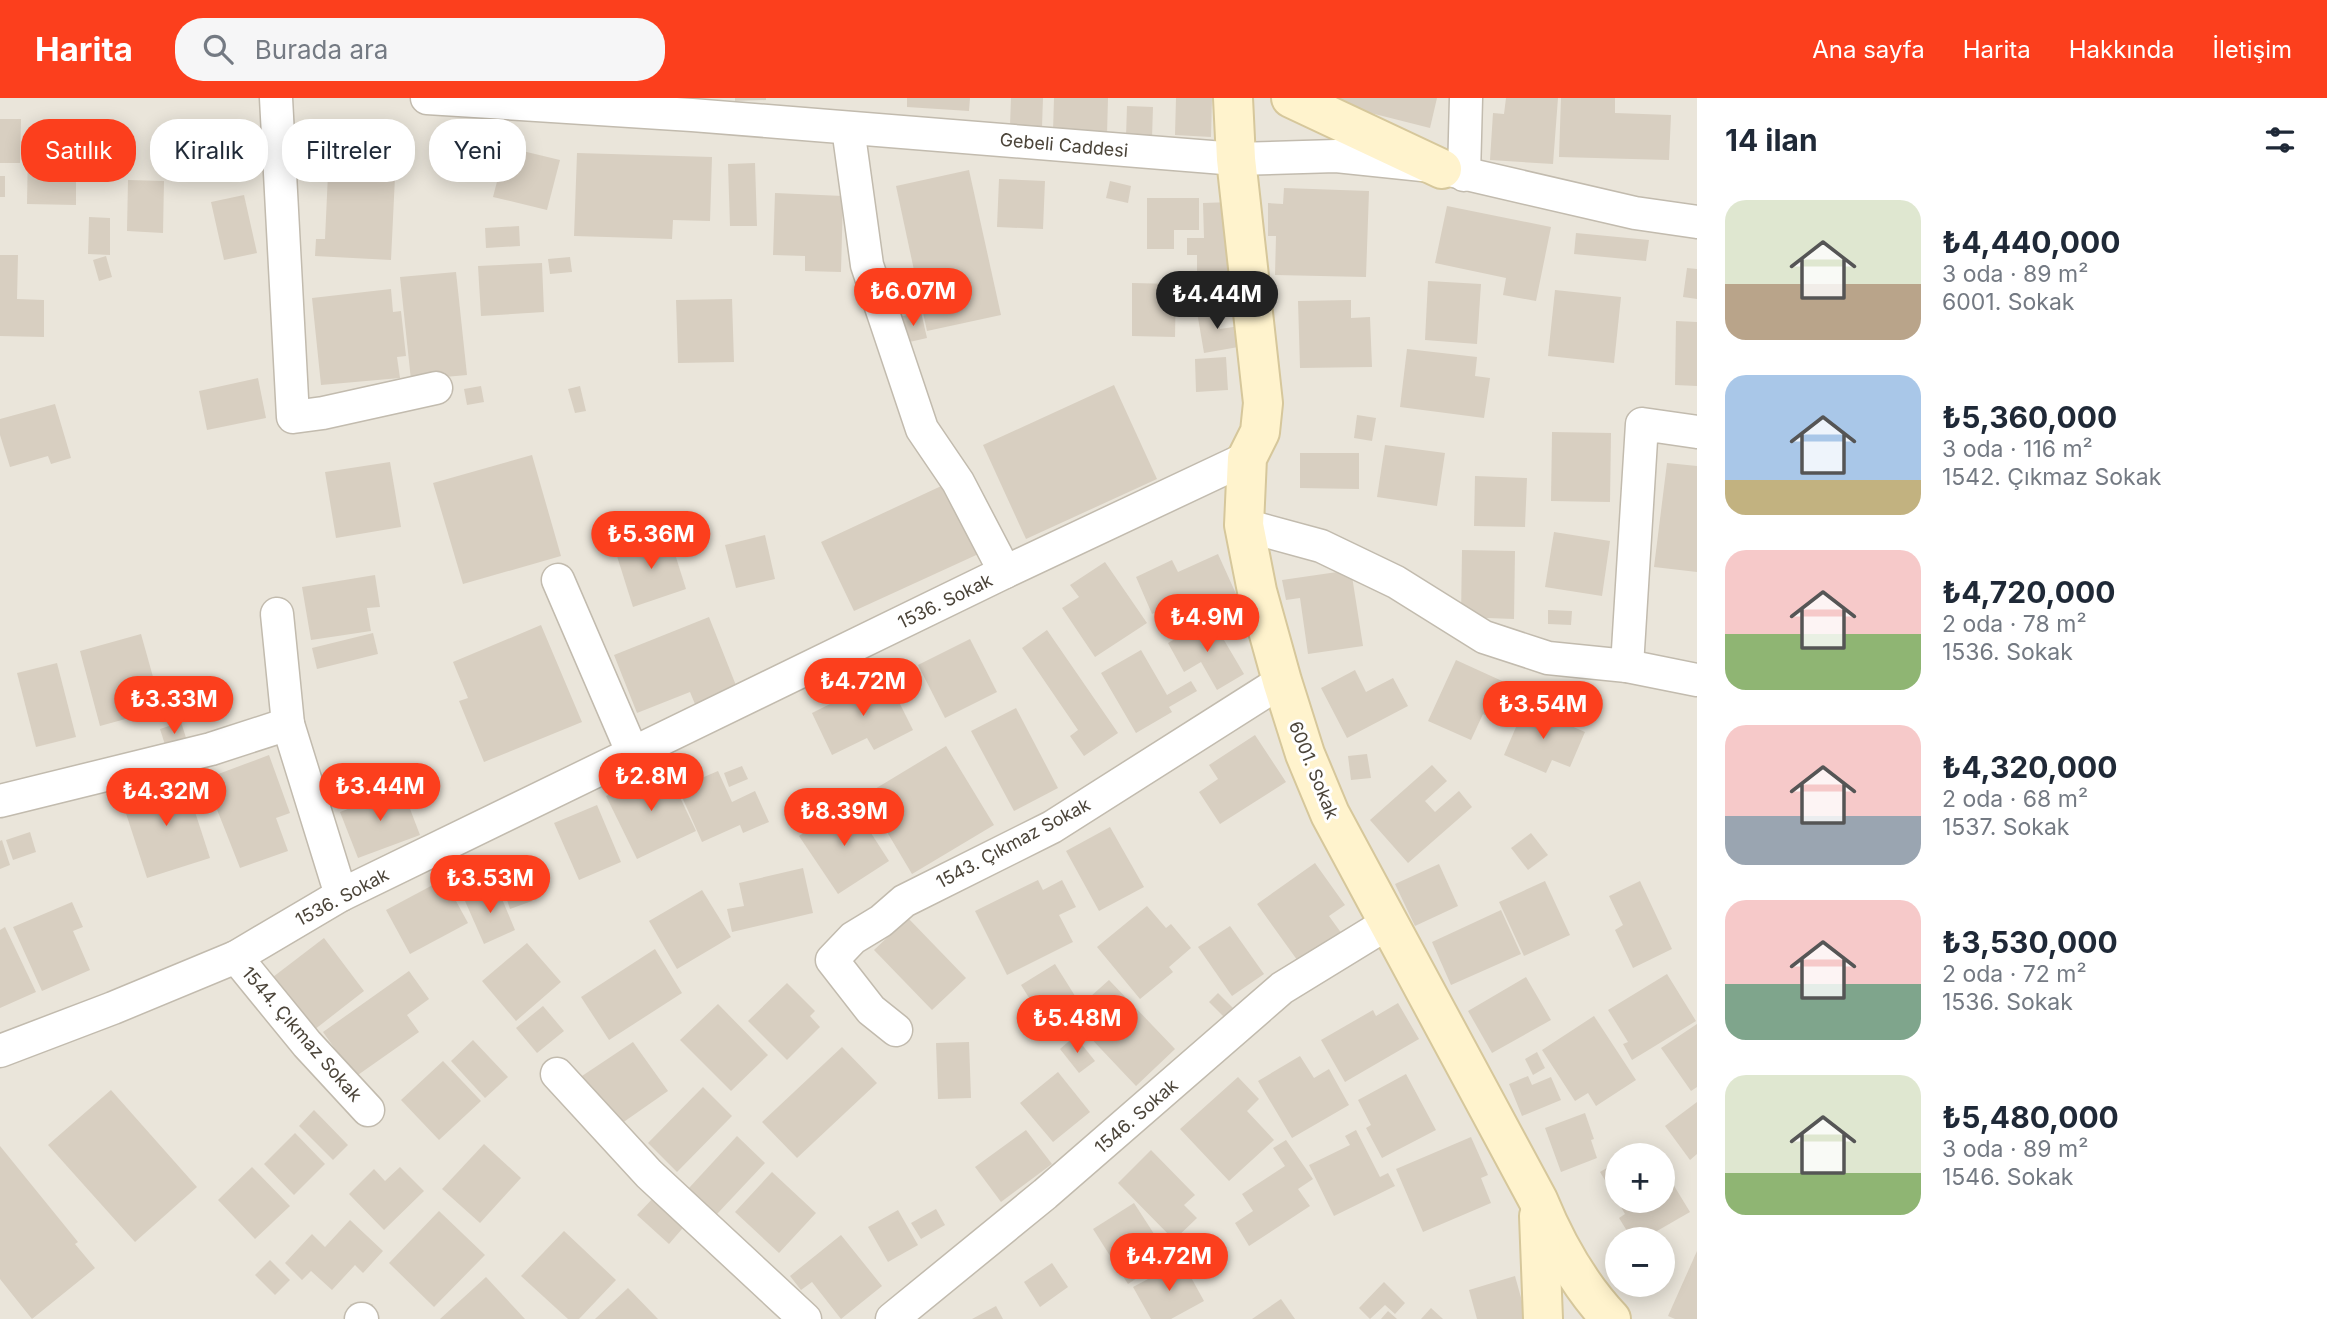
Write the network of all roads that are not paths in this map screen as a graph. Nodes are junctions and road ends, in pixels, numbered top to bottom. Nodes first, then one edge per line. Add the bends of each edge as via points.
1 (276, 98) edge
2 (426, 98) edge
3 (1233, 98) edge
4 (1291, 98) edge
5 (1466, 98) edge
6 (693, 107) edge
7 (848, 128) junction
8 (1236, 159) junction
9 (1453, 172) junction
10 (1697, 222) edge
11 (436, 388) dead end
12 (1697, 432) edge
13 (1247, 458) junction
14 (1244, 525) junction
15 (1005, 572) junction
16 (558, 580) dead end
17 (277, 614) dead end
18 (1627, 666) junction
19 (1697, 680) edge
20 (1282, 681) junction
21 (288, 724) junction
22 (633, 754) junction
23 (0, 801) edge
24 (341, 895) junction
25 (1388, 923) junction
26 (236, 957) junction
27 (897, 1030) dead end
28 (0, 1051) edge
29 (557, 1074) dead end
30 (368, 1110) dead end
31 (1538, 1200) junction
32 (805, 1319) edge
33 (892, 1319) edge
34 (1543, 1319) edge
35 (1611, 1319) edge

1 - 11 street via 293,417
2 - 6 street, Gebeli Caddesi
3 - 8 street, 6001. Sokak
4 - 9 street
5 - 9 street
6 - 7 street, Gebeli Caddesi
7 - 8 street, Gebeli Caddesi
7 - 15 street via 867,265 922,429 958,482
8 - 9 street, Gebeli Caddesi via 1336,156
8 - 13 street, 6001. Sokak via 1263,403 1261,432
9 - 10 street, Gebeli Caddesi via 1635,213
12 - 18 street via 1642,424
13 - 14 street, 6001. Sokak
13 - 15 street, 1536. Sokak
14 - 18 street via 1321,546 1396,582 1484,637 1548,657
14 - 20 street, 6001. Sokak
15 - 22 street, 1536. Sokak
16 - 22 street
17 - 21 street
18 - 19 street
20 - 25 street, 6001. Sokak via 1330,814
20 - 27 street, 1543. Çıkmaz Sokak via 1052,827 904,901 853,938 832,960 871,1010
21 - 23 street via 211,749
21 - 24 street
22 - 24 street, 1536. Sokak
24 - 26 street, 1536. Sokak
25 - 31 street, 6001. Sokak
25 - 33 street, 1546. Sokak via 1282,988
26 - 28 street, 1536. Sokak
26 - 30 street, 1544. Çıkmaz Sokak
29 - 32 street via 649,1174
31 - 34 street
31 - 35 street, 6001. Sokak via 1553,1236 1589,1296

